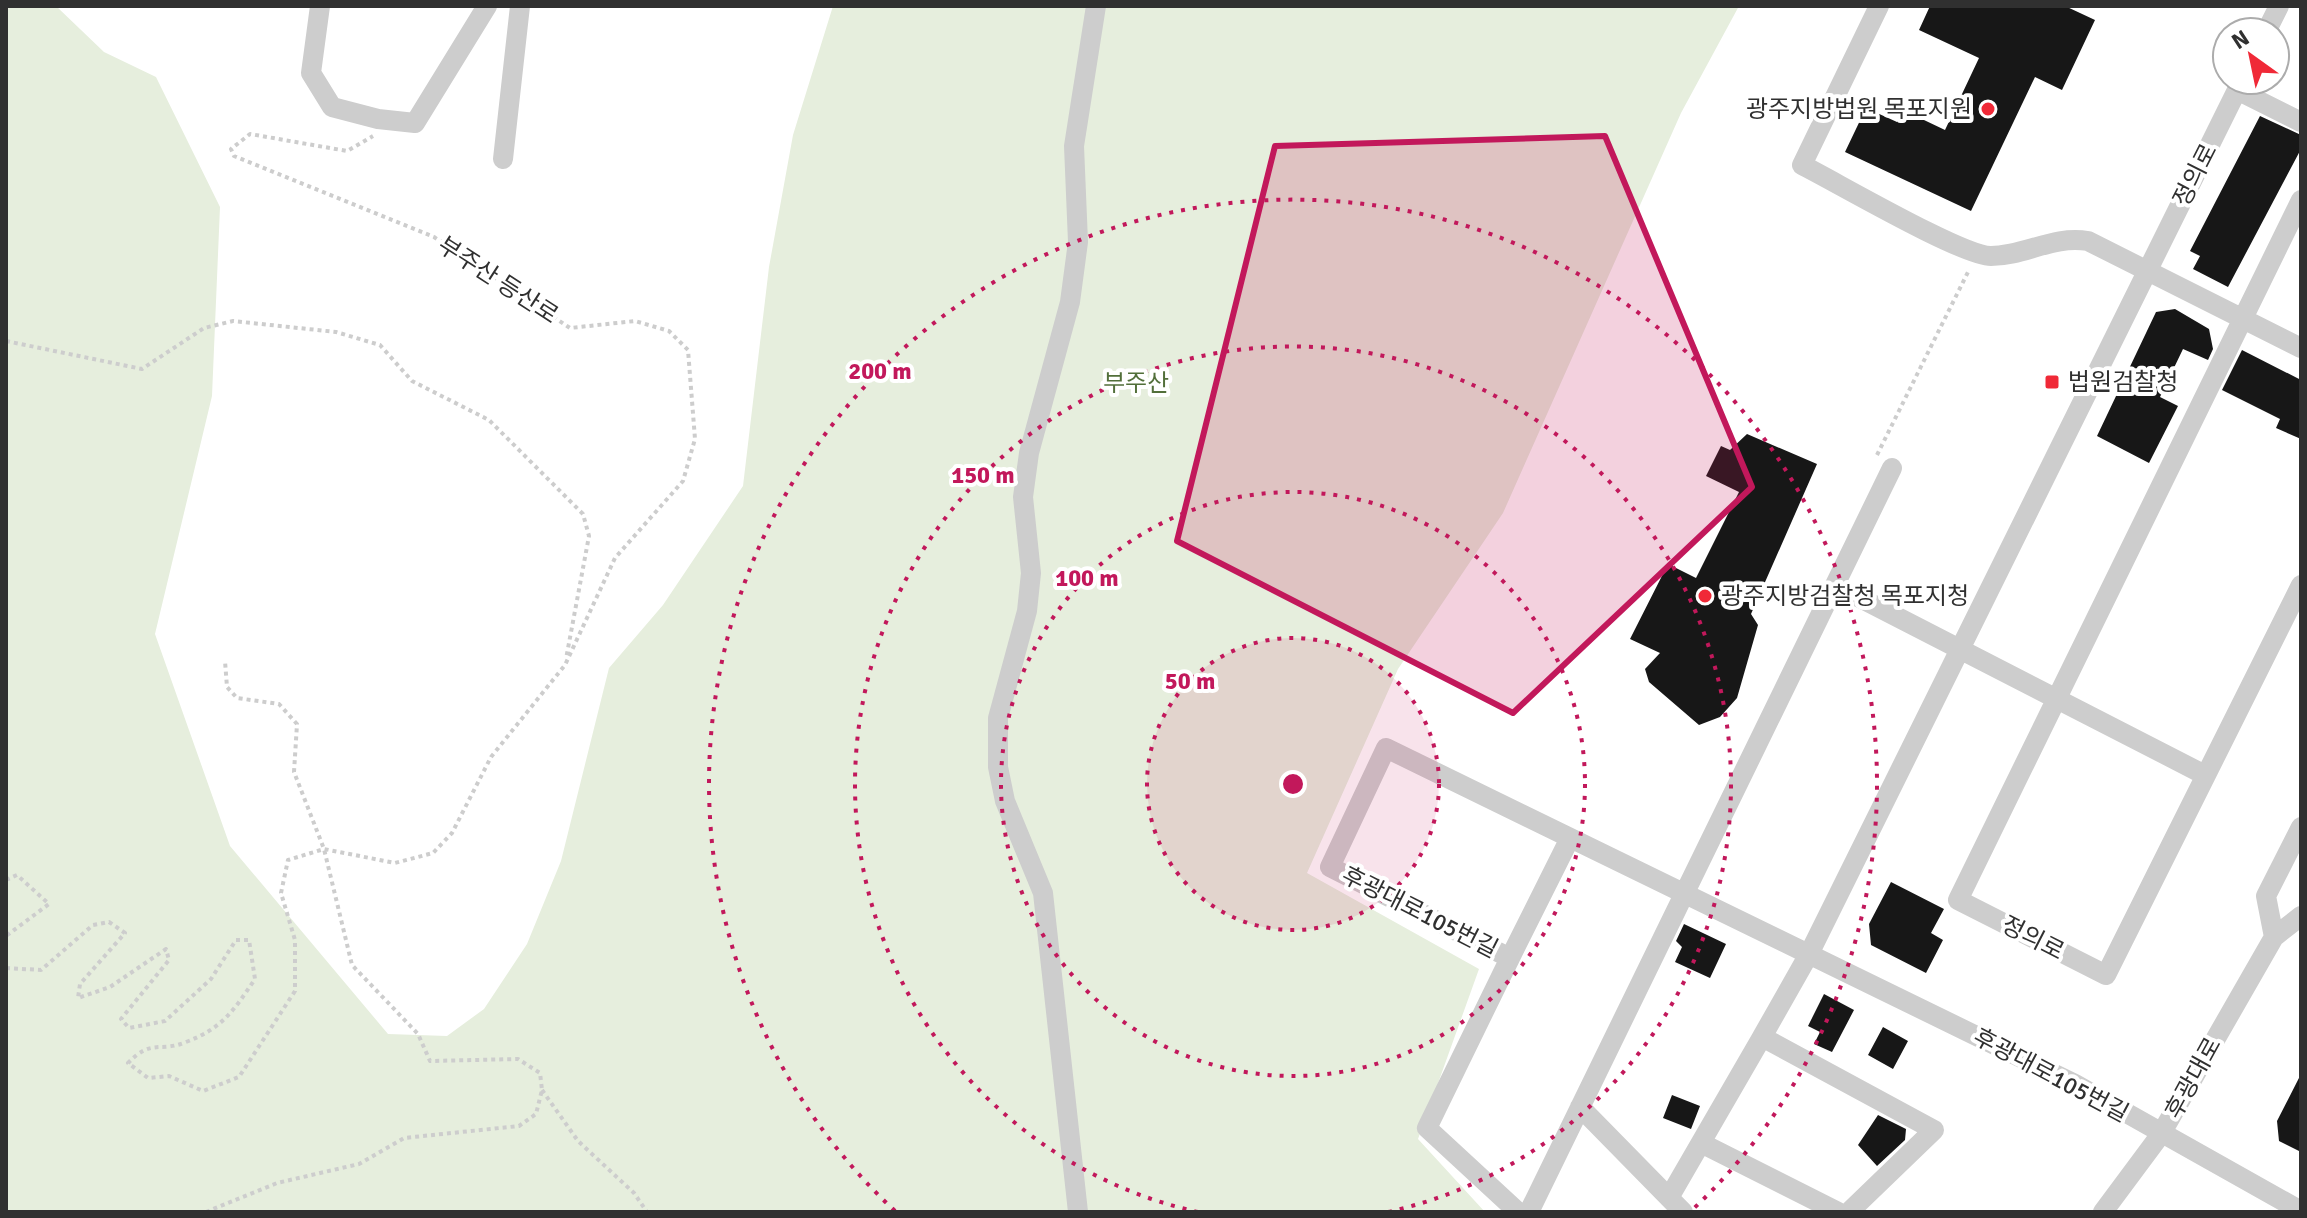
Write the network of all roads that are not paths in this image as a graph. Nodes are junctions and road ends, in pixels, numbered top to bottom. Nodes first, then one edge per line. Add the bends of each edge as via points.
1 (320, 6) edge
2 (487, 6) edge
3 (520, 6) edge
4 (1096, 6) edge
5 (1879, 6) edge
6 (2234, 96) edge
7 (2258, 96) edge
8 (2301, 122) edge
9 (503, 159) dead end
10 (2301, 200) edge
11 (2147, 270) junction
12 (2243, 319) junction
13 (2301, 348) edge
14 (1883, 464) road end
15 (1835, 585) junction
16 (2301, 585) edge
17 (1959, 649) junction
18 (2056, 700) junction
19 (2205, 775) junction
20 (2301, 827) edge
21 (1570, 838) junction
22 (1683, 893) junction
23 (2301, 916) edge
24 (2274, 937) junction
25 (1809, 954) junction
26 (1510, 958) junction
27 (1762, 1037) junction
28 (1580, 1107) junction
29 (2161, 1134) junction
30 (1701, 1143) junction
31 (1676, 1204) edge
32 (2301, 1211) edge
33 (1078, 1212) edge
34 (1518, 1212) edge
35 (1529, 1212) edge
36 (1838, 1212) edge
37 (1849, 1212) edge
38 (2103, 1212) edge

1 - 2 street via 311,73 332,107 415,123
3 - 9 street
4 - 33 street via 1074,146 1078,242 1070,302 1029,453 1023,497 1031,573 1027,611 998,730 1005,801 1043,893
5 - 11 street via 1802,165 1977,253 1999,255 2075,239
6 - 11 street, 정의로
7 - 8 street
10 - 12 street, 정의로
11 - 12 street
11 - 17 street, 정의로
12 - 13 street
12 - 18 street, 정의로
14 - 15 street
15 - 17 street
15 - 22 street
16 - 19 street, 정의로
17 - 18 street
17 - 25 street, 정의로
18 - 19 street
18 - 19 street, 정의로 via 1958,900 2106,975
20 - 24 street via 2266,896
21 - 22 street, 후광대로105번길
21 - 26 street, 후광대로105번길
21 - 26 street, 후광대로105번길 via 1386,748 1330,867
22 - 25 street, 후광대로105번길
22 - 28 street
23 - 24 street, 후광대로
24 - 29 street, 후광대로
25 - 27 street
25 - 29 street, 후광대로105번길 via 2075,1084
26 - 34 street, 후광대로105번길 via 1427,1128
27 - 30 street
27 - 37 street via 1934,1130
28 - 31 street
28 - 35 street
29 - 32 street, 후광대로105번길
29 - 38 street, 후광대로
30 - 31 street
30 - 36 street

